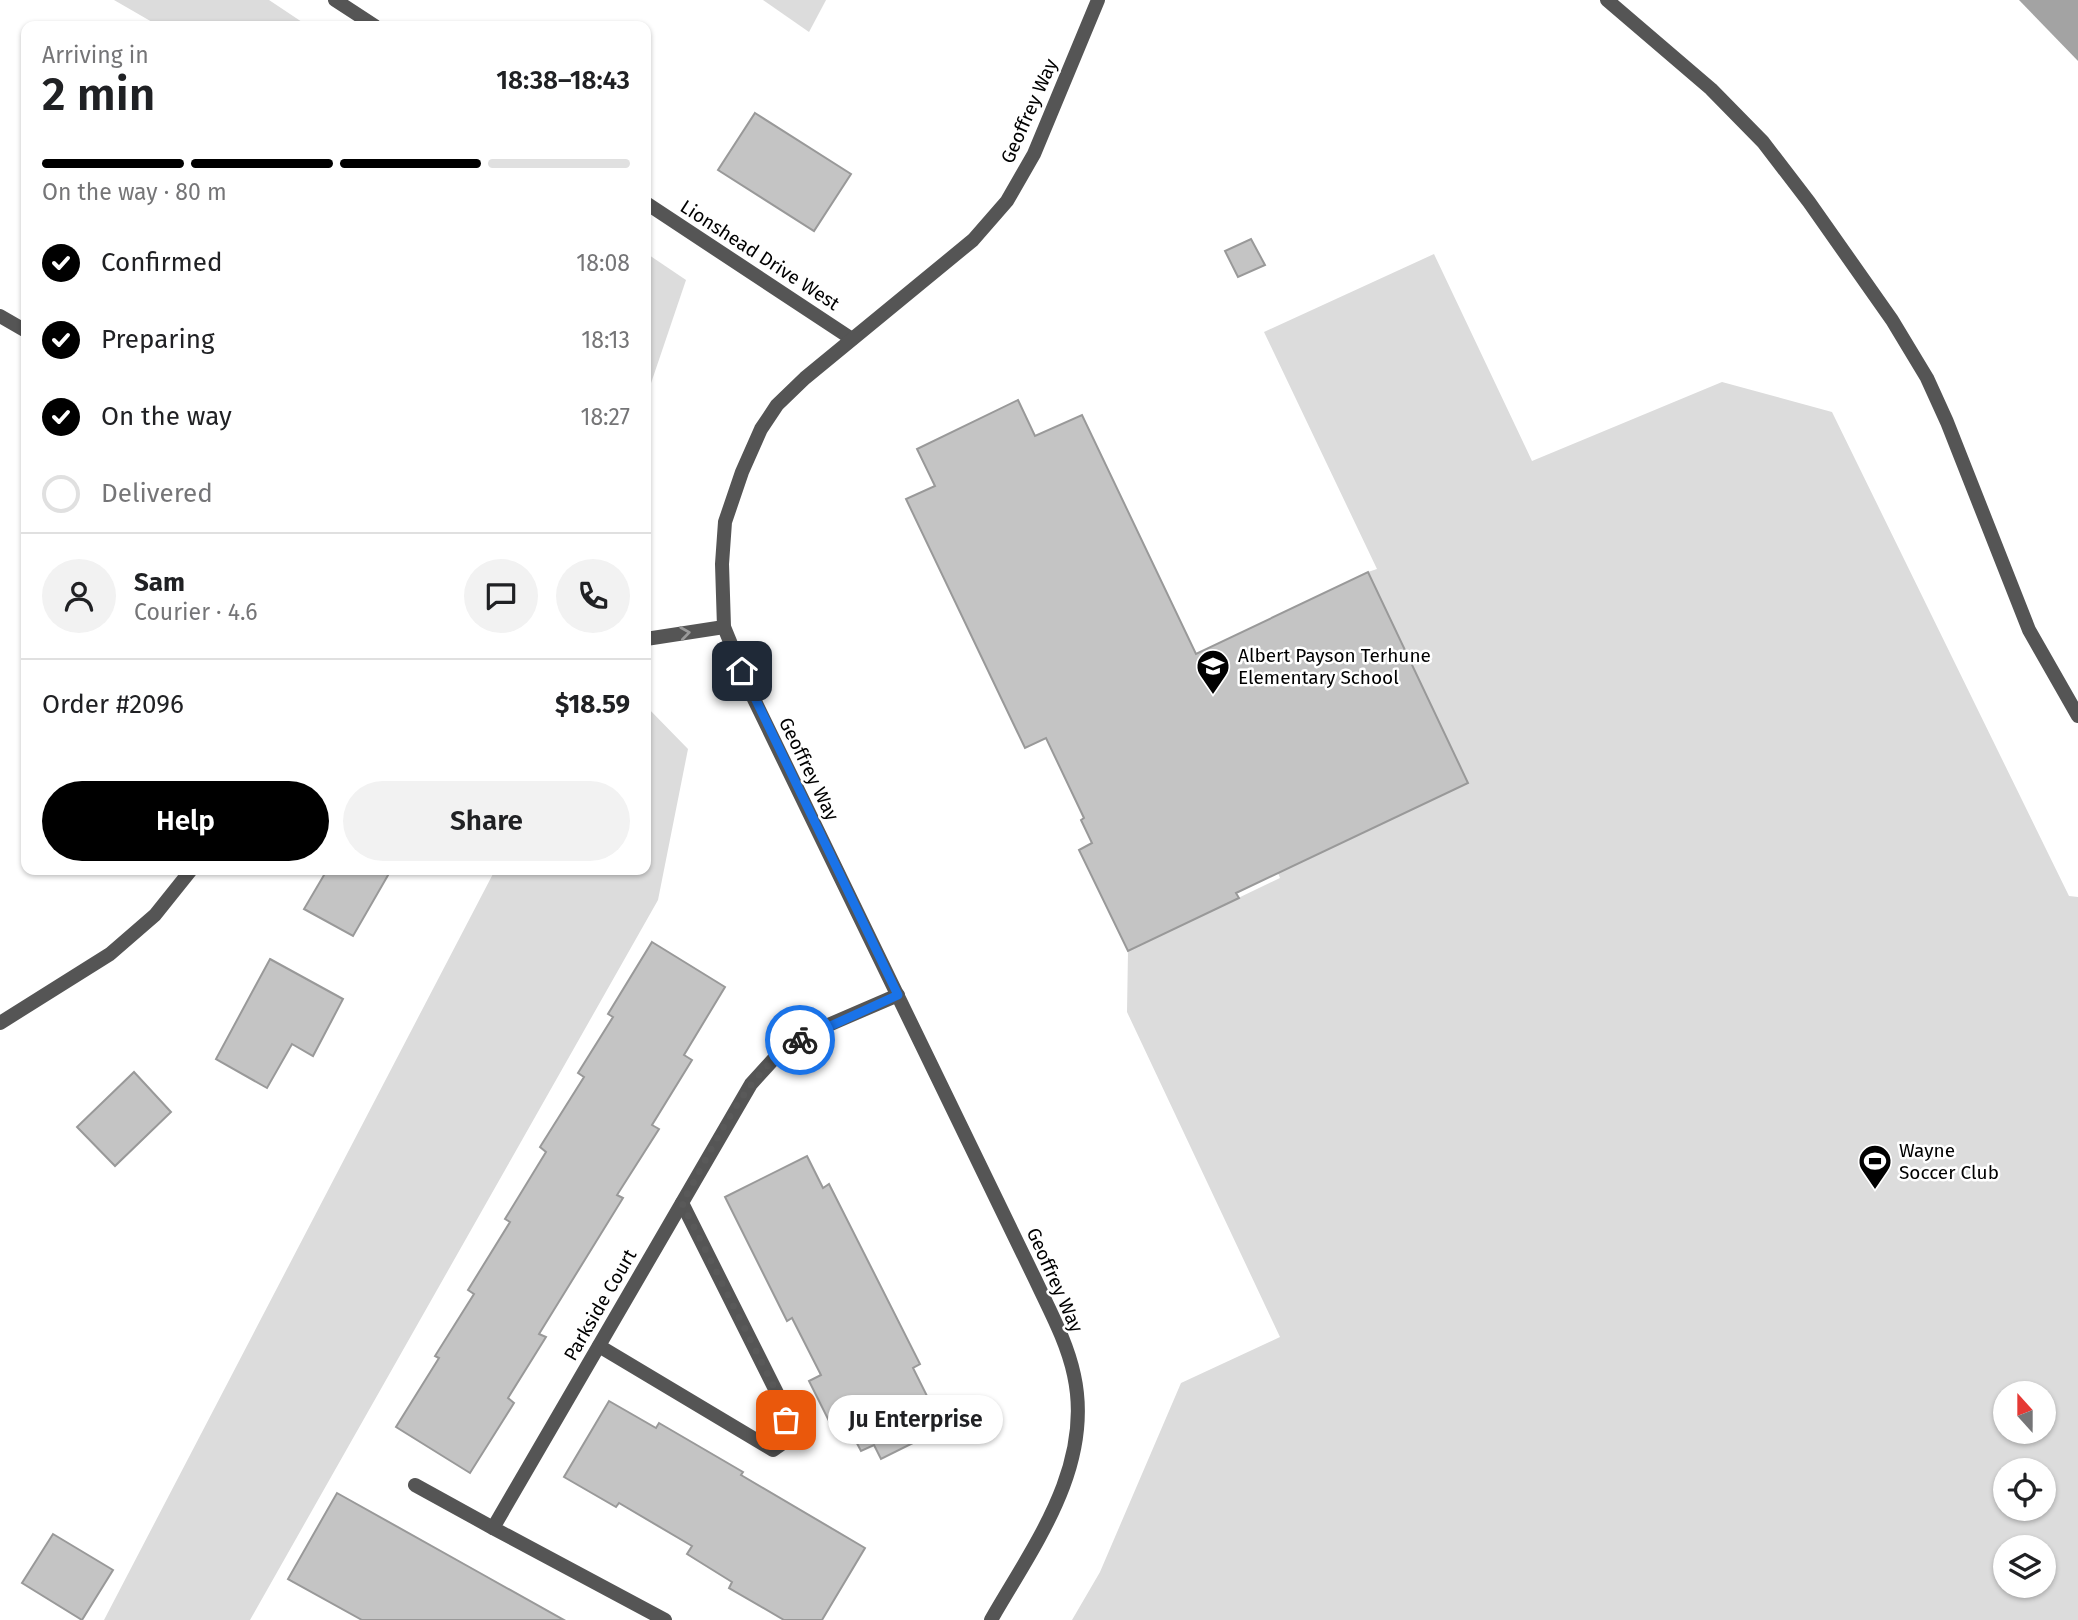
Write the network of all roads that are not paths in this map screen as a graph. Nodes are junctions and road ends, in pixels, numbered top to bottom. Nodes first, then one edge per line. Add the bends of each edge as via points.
1 (335, 0) edge
2 (1097, 0) edge
3 (1607, 0) edge
4 (367, 21) edge
5 (651, 207) edge
6 (0, 316) edge
7 (21, 328) edge
8 (852, 339) junction
9 (724, 627) junction
10 (651, 638) edge
11 (2078, 716) edge
12 (187, 875) edge
13 (898, 995) junction
14 (0, 1023) edge
15 (682, 1203) junction
16 (599, 1346) junction
17 (415, 1485) dead end
18 (493, 1528) junction
19 (665, 1620) edge
20 (991, 1620) edge

1 - 4 street
2 - 8 street, Geoffrey Way via 1034,154 1007,201 973,240
3 - 11 street via 1701,80 1763,142 1892,320 1947,422 2029,630
5 - 8 street, Lionshead Drive West
6 - 7 street
8 - 9 street, Geoffrey Way via 777,405 746,461 725,522
10 -> 9 street
9 - 13 street, Geoffrey Way via 751,693
12 - 14 street via 155,915 110,954
13 - 15 street, Parkside Court via 781,1051 751,1084
13 - 20 street, Geoffrey Way via 1036,1281 1074,1374 1079,1417 1074,1454 1050,1517
15 - 16 street, Parkside Court
15 - 16 street via 782,1403 790,1438 773,1450
16 - 18 street, Parkside Court
17 - 18 street
18 - 19 street

